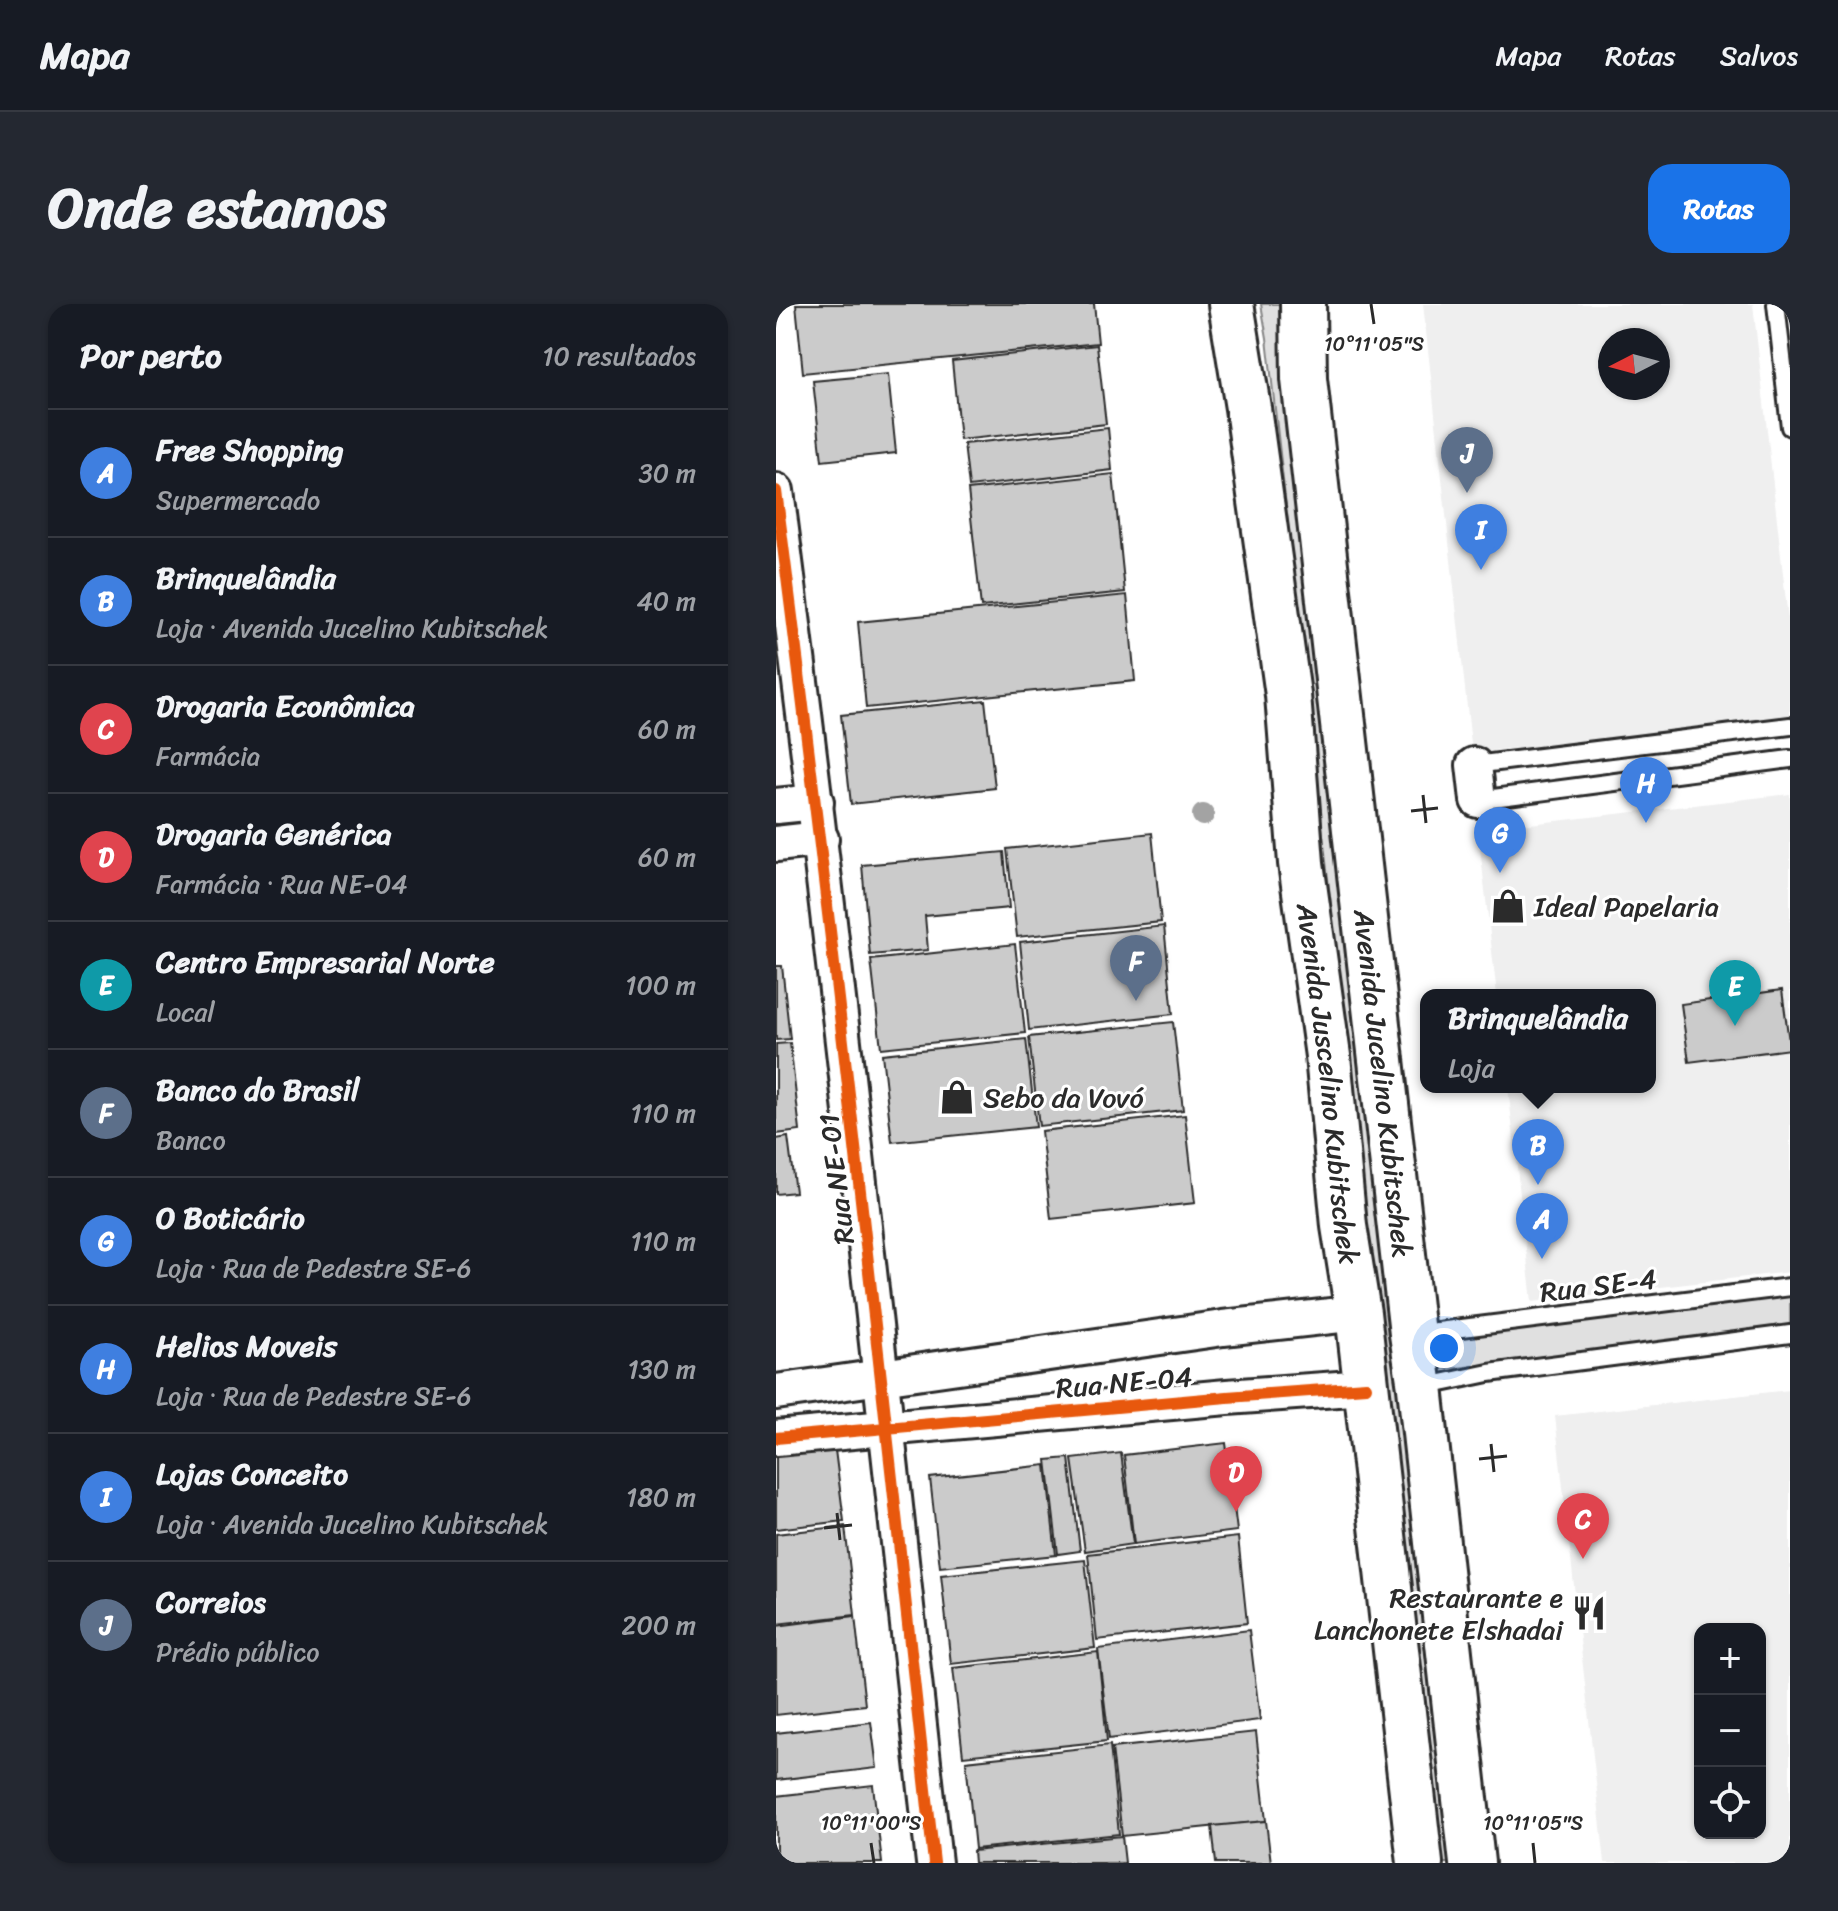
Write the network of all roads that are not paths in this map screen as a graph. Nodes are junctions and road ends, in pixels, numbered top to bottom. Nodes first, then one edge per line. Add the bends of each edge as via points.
1 (1231, 304) edge
2 (1303, 304) edge
3 (1776, 304) edge
4 (1790, 427) edge
5 (776, 491) edge
6 (1790, 726) edge
7 (1790, 759) edge
8 (1474, 765) joint
9 (1478, 800) joint
10 (816, 802) junction
11 (776, 806) edge
12 (821, 839) junction
13 (776, 844) edge
14 (1790, 1287) edge
15 (1358, 1313) junction
16 (1412, 1334) junction
17 (1790, 1334) edge
18 (882, 1378) junction
19 (1366, 1387) junction
20 (1420, 1387) junction
21 (776, 1392) edge
22 (886, 1428) junction
23 (776, 1438) edge
24 (934, 1863) edge
25 (1420, 1863) edge
26 (1472, 1863) edge

1 - 15 main road, Avenida Juscelino Kubitschek via 1288,695 1301,863
2 - 16 main road, Avenida Jucelino Kubitschek via 1304,379
3 - 4 lane
5 - 10 street, Rua NE-01
6 - 8 lane
7 - 9 lane
8 - 9 street
10 - 11 street
10 - 12 street, Rua NE-01
12 - 13 street
12 - 18 street, Rua NE-01
14 - 16 lane, Rua SE-4
15 - 18 street, Rua NE-04
15 - 19 main road, Avenida Juscelino Kubitschek
16 - 20 main road, Avenida Jucelino Kubitschek
17 - 20 lane via 1489,1373
18 - 21 street, Rua NE-04
18 - 22 street, Rua NE-01
19 - 22 street, Rua NE-04
19 - 25 main road, Avenida Juscelino Kubitschek
20 - 26 main road, Avenida Jucelino Kubitschek
22 - 23 street, Rua NE-04
22 - 24 street, Rua NE-01

